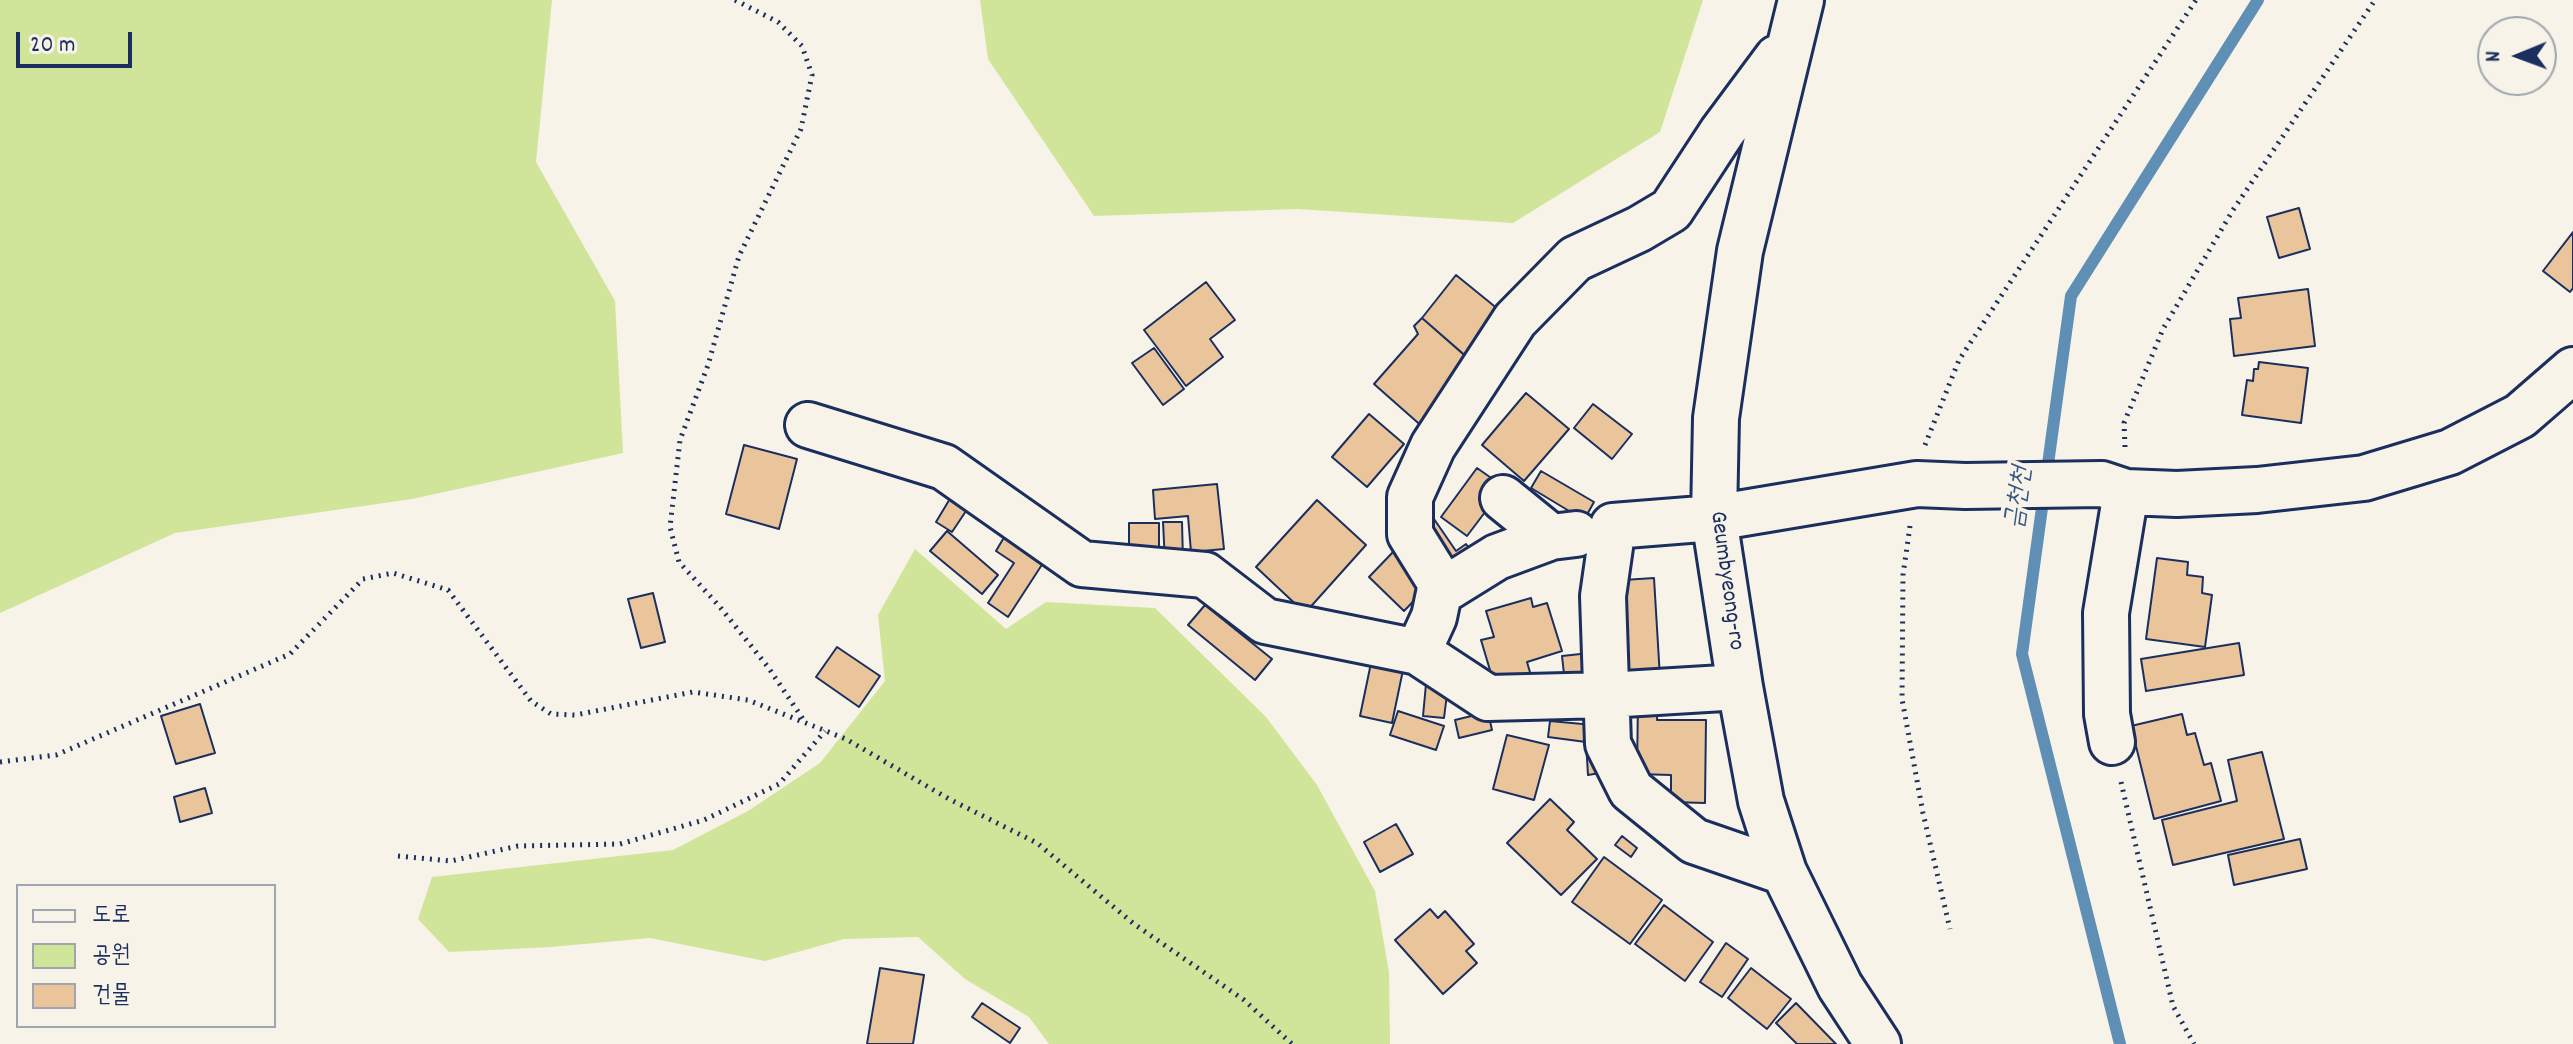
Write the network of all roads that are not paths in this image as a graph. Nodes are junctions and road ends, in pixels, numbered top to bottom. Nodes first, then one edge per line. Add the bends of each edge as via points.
1 (1795, 20) edge
2 (2573, 370) edge
3 (808, 425) dead end
4 (2114, 488) junction
5 (1503, 498) dead end
6 (1714, 518) junction
7 (1613, 526) junction
8 (1551, 537) junction
9 (1439, 593) junction
10 (1418, 652) junction
11 (1740, 687) junction
12 (1607, 695) junction
13 (2112, 742) road end
14 (1784, 872) junction
15 (1878, 1044) edge

1 - 6 street, Geumbyeong-ro via 1740,251 1716,418
1 - 9 street via 1671,210 1575,259 1515,320 1439,436 1410,497 1410,534 1441,584
2 - 4 street via 2520,416 2464,445 2364,478 2177,494
3 - 10 street via 944,467 1082,564 1205,575 1265,621
4 - 6 street via 1917,484
4 - 13 street via 2106,613
5 - 8 street
6 - 7 street
6 - 11 street, Geumbyeong-ro
7 - 8 street
7 - 12 street via 1603,596
8 - 9 street via 1497,557
9 - 10 street
10 - 12 street via 1488,698
11 - 12 street
11 - 14 street, Geumbyeong-ro via 1761,801
12 - 14 street via 1608,744 1631,790 1694,841
14 - 15 street, Geumbyeong-ro via 1840,986

